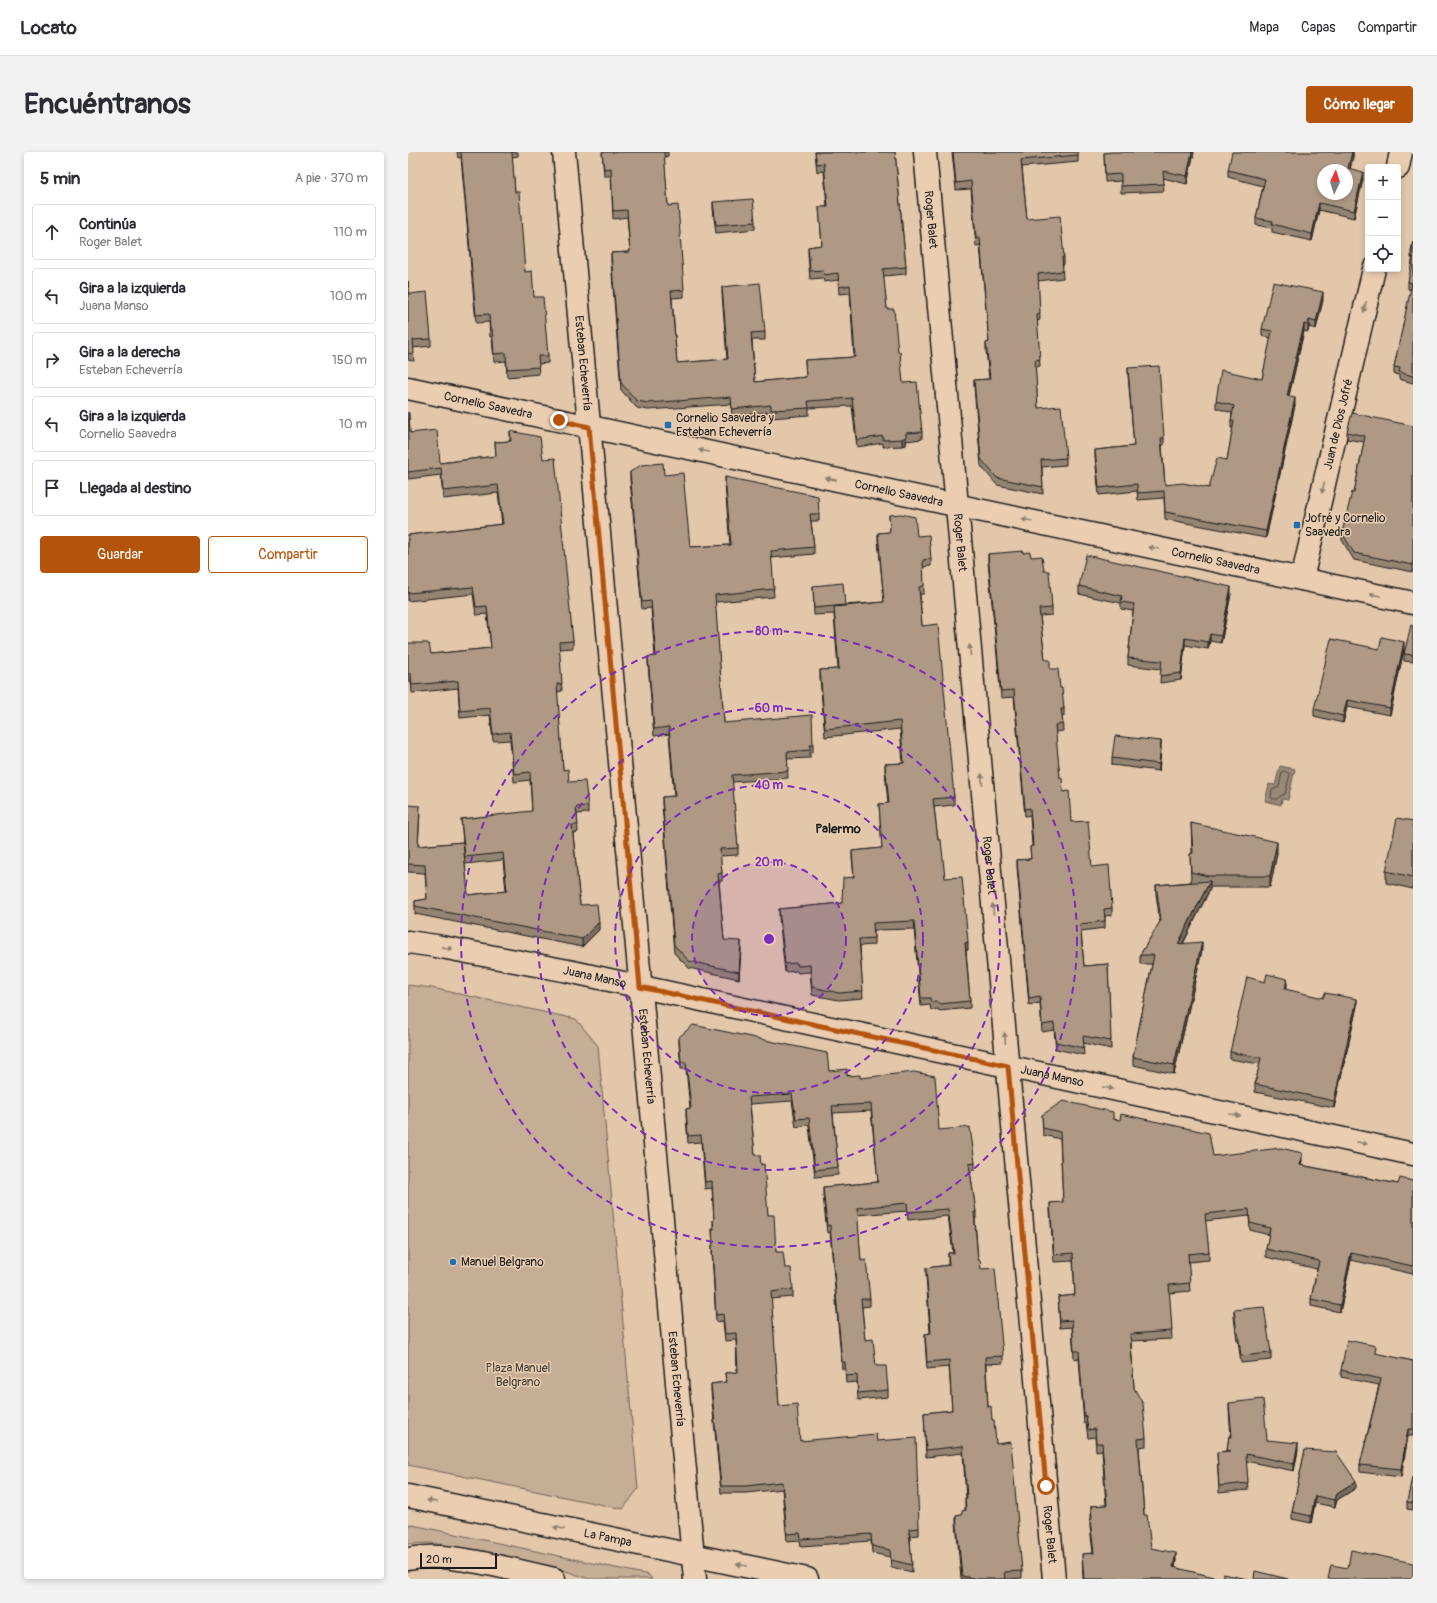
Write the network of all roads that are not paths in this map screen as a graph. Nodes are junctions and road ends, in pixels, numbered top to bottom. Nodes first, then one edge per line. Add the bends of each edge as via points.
1 (564, 152) edge
2 (925, 152) edge
3 (1401, 152) edge
4 (1399, 164) edge
5 (1373, 272) edge
6 (408, 388) edge
7 (589, 427) junction
8 (957, 506) junction
9 (1302, 579) junction
10 (1413, 603) edge
11 (408, 942) edge
12 (640, 987) junction
13 (1008, 1066) junction
14 (1413, 1154) edge
15 (408, 1496) edge
16 (692, 1555) junction
17 (408, 1559) edge
18 (554, 1579) edge
19 (695, 1579) edge
20 (807, 1579) edge
21 (1054, 1579) edge

1 - 7 street, Esteban Echeverría
2 - 8 street, Roger Balet
3 - 4 street
5 -> 9 street, Juan de Dios Jofré
6 - 7 street, Cornelio Saavedra
8 -> 7 street, Cornelio Saavedra
7 - 12 street, Esteban Echeverría
9 -> 8 street, Cornelio Saavedra
13 -> 8 street, Roger Balet
10 -> 9 street, Cornelio Saavedra
11 -> 12 street, Juana Manso
12 - 13 street, Juana Manso
12 - 16 street, Esteban Echeverría
13 -> 14 street, Juana Manso
13 - 21 street, Roger Balet
16 -> 15 street, La Pampa
16 - 19 street, Esteban Echeverría
20 -> 16 street, La Pampa
17 - 18 street via 448,1557

